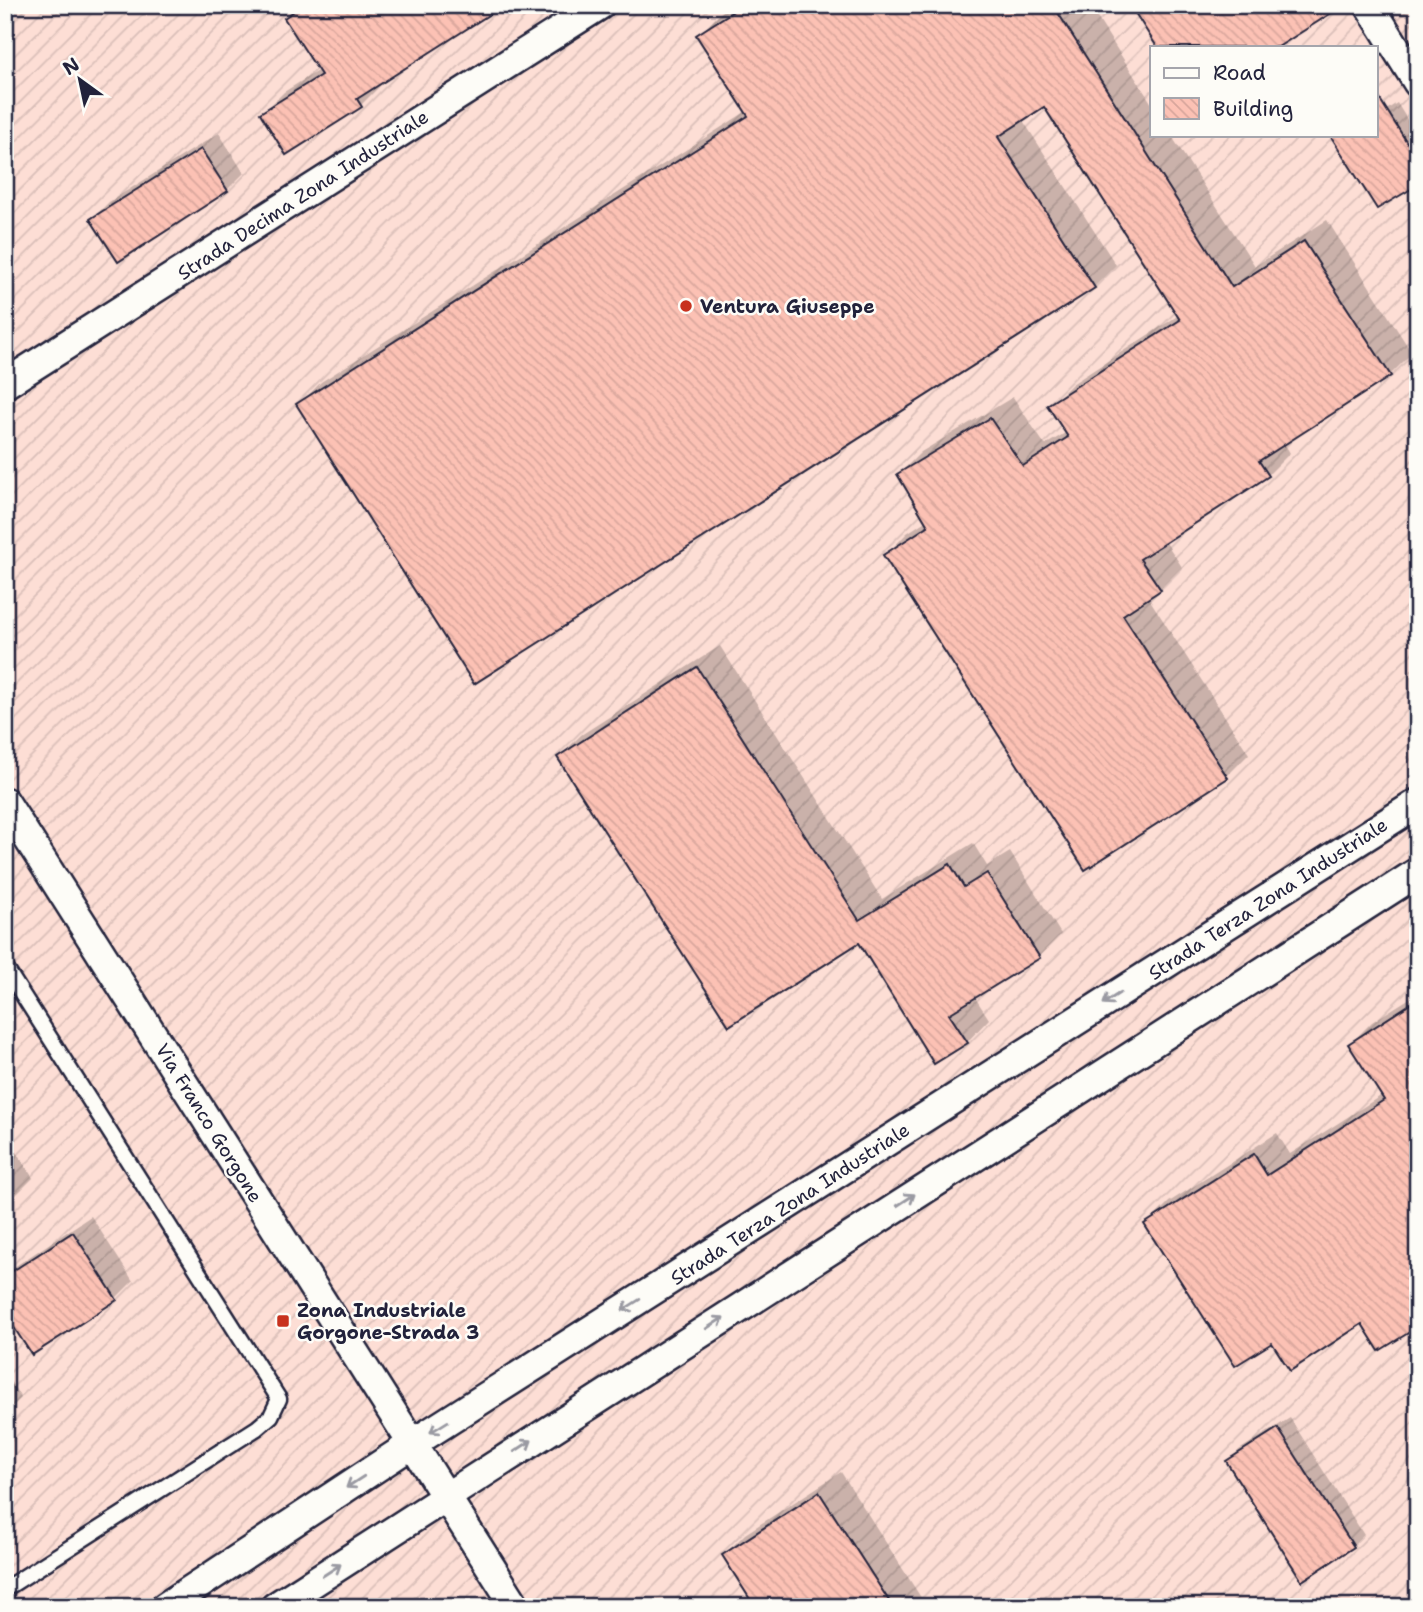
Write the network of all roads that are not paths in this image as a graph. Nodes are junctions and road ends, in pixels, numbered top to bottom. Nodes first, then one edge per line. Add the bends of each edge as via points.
1 (600, 5) edge
2 (1369, 5) edge
3 (1418, 83) edge
4 (5, 384) edge
5 (5, 802) edge
6 (1418, 803) edge
7 (1418, 872) edge
8 (5, 967) edge
9 (412, 1444) junction
10 (445, 1496) junction
11 (5, 1589) edge
12 (165, 1607) edge
13 (275, 1607) edge
14 (516, 1607) edge

1 - 4 street, Strada Decima Zona Industriale
2 - 3 street
5 - 9 street, Via Franco Gorgone
6 -> 9 street, Strada Terza Zona Industriale
10 -> 7 street
8 - 11 lane via 279,1399 271,1416 257,1428
9 - 10 street, Via Franco Gorgone
9 -> 12 street, Strada Terza Zona Industriale
13 -> 10 street
10 - 14 street

